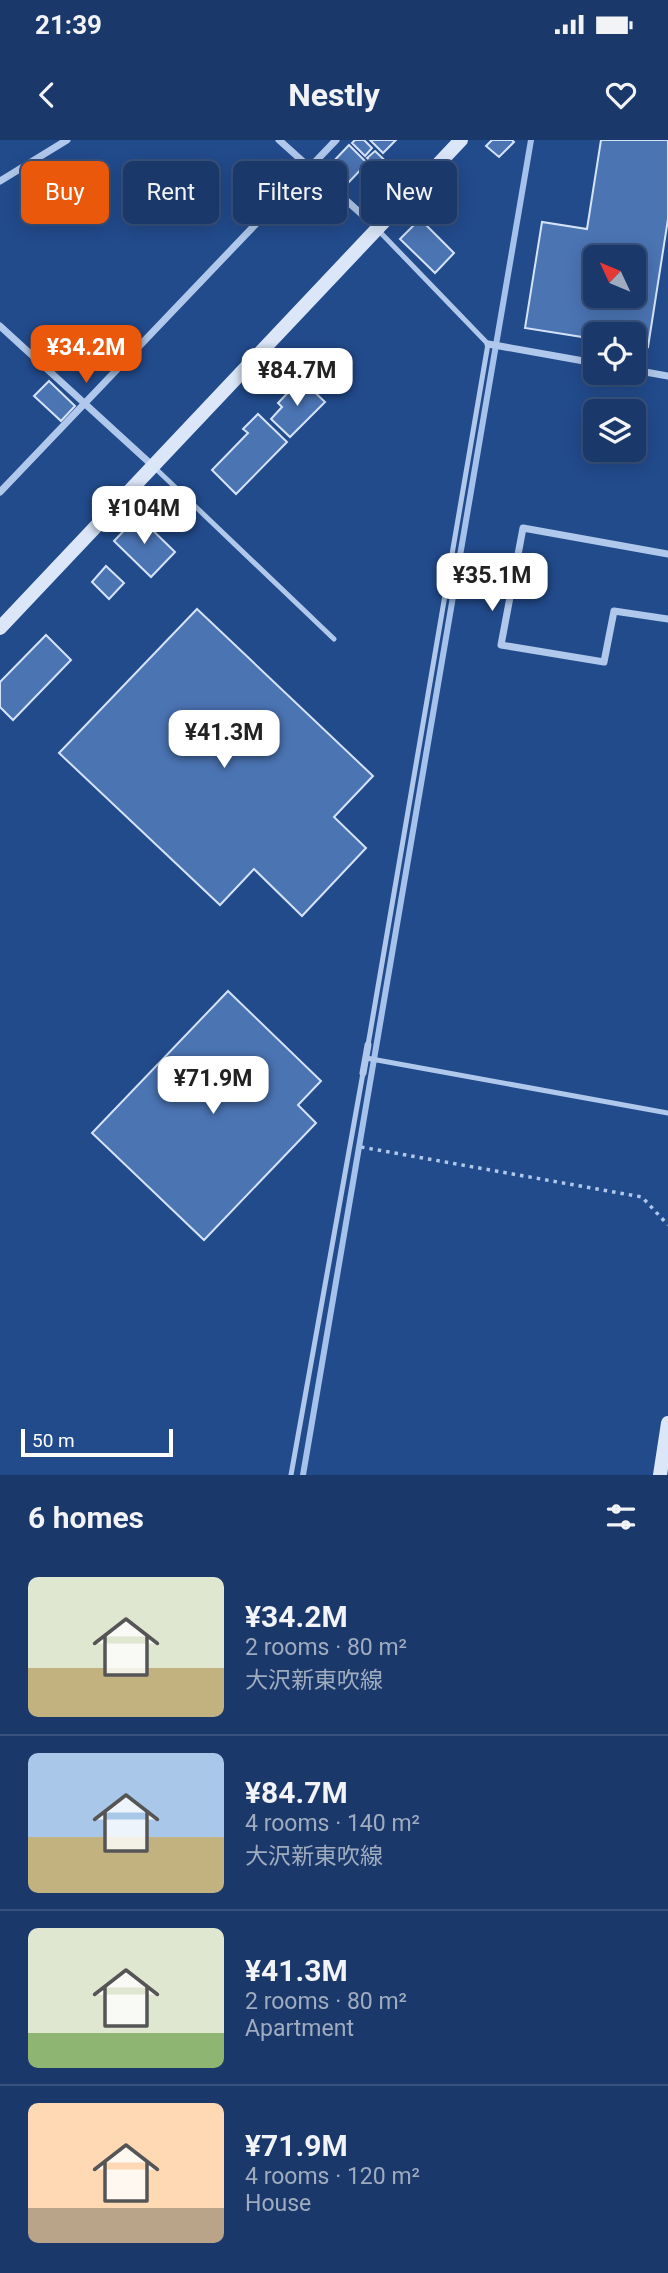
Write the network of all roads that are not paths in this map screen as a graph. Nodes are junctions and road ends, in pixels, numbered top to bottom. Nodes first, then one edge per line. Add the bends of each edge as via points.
1 (66, 140) edge
2 (279, 140) edge
3 (336, 140) edge
4 (461, 140) edge
5 (301, 161) edge
6 (316, 161) edge
7 (0, 181) edge
8 (347, 203) edge
9 (256, 224) edge
10 (377, 229) junction
11 (0, 326) edge
12 (488, 344) junction
13 (583, 361) edge
14 (646, 372) edge
15 (668, 376) edge
16 (85, 403) junction
17 (153, 466) junction
18 (0, 492) edge
19 (668, 554) edge
20 (668, 619) edge
21 (0, 628) edge
22 (334, 639) dead end
23 (368, 1045) joint
24 (366, 1058) junction
25 (363, 1073) joint
26 (668, 1113) edge
27 (668, 1423) edge
28 (291, 1475) edge
29 (660, 1475) edge

1 - 7 street
2 - 5 street
3 - 6 street
4 - 10 main road
8 - 10 street
9 - 16 street
10 - 12 lane
10 - 17 main road
11 - 16 street
12 - 13 street
12 - 23 lane
14 - 15 street
16 - 17 street
16 - 18 street
17 - 21 main road
17 - 22 lane
19 - 20 street via 523,528 501,645 604,662 614,611
23 - 24 street
24 - 25 street
24 - 26 lane
25 - 28 lane
27 - 29 main road

